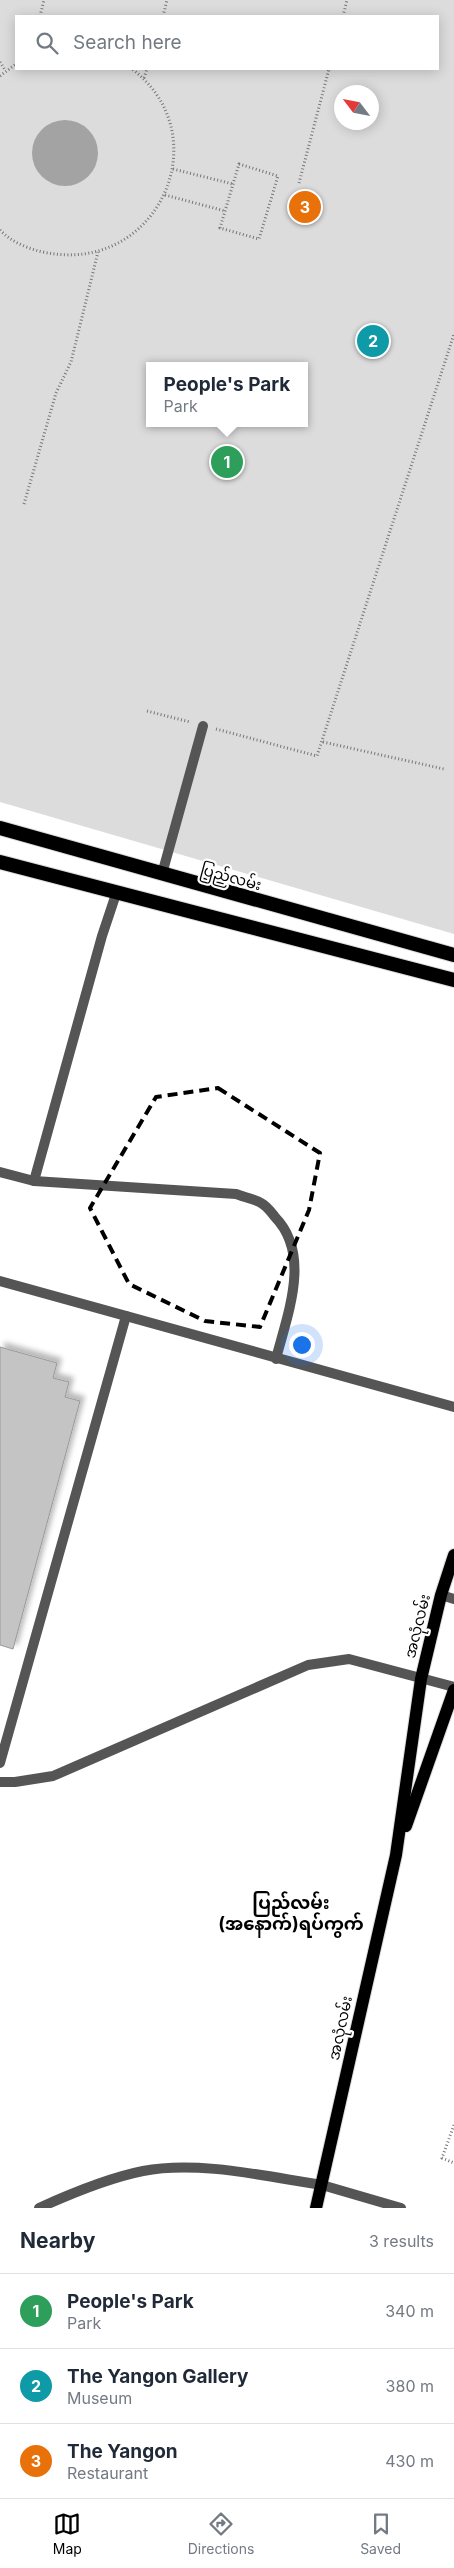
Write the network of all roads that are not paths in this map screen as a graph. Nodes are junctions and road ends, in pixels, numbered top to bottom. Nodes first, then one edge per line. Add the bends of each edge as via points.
1 (203, 726) road end
2 (0, 828) edge
3 (0, 862) edge
4 (162, 874) junction
5 (116, 894) junction
6 (454, 955) edge
7 (426, 972) junction
8 (454, 980) edge
9 (454, 990) edge
10 (0, 1172) edge
11 (34, 1181) junction
12 (0, 1282) edge
13 (126, 1316) junction
14 (276, 1359) junction
15 (454, 1407) edge
16 (454, 1555) edge
17 (441, 1595) junction
18 (454, 1599) edge
19 (421, 1679) junction
20 (454, 1689) edge
21 (0, 1761) edge
22 (0, 1782) edge
23 (396, 1854) junction
24 (322, 2185) junction
25 (39, 2208) edge
26 (316, 2208) edge
27 (401, 2208) edge

1 - 4 street
2 - 4 highway, ပြည်လမ်း
3 - 5 highway
4 - 6 highway, ပြည်လမ်း
5 - 7 highway
5 - 11 street
7 - 8 highway
7 - 9 highway
10 - 11 street
11 - 14 street via 236,1194 263,1204 290,1238 293,1258 294,1278
12 - 13 street
13 - 14 street
13 - 21 street
14 - 15 street
16 - 17 main road, အလုံလမ်း
17 - 18 street
17 - 19 main road, အလုံလမ်း
19 - 20 street
19 - 22 street via 348,1659 308,1665 53,1776
19 - 23 main road, အလုံလမ်း
20 - 23 main road, အလုံလမ်း
23 - 24 main road, အလုံလမ်း
24 - 25 street via 220,2170 180,2168 144,2171
24 - 26 main road, အလုံလမ်း
24 - 27 street

